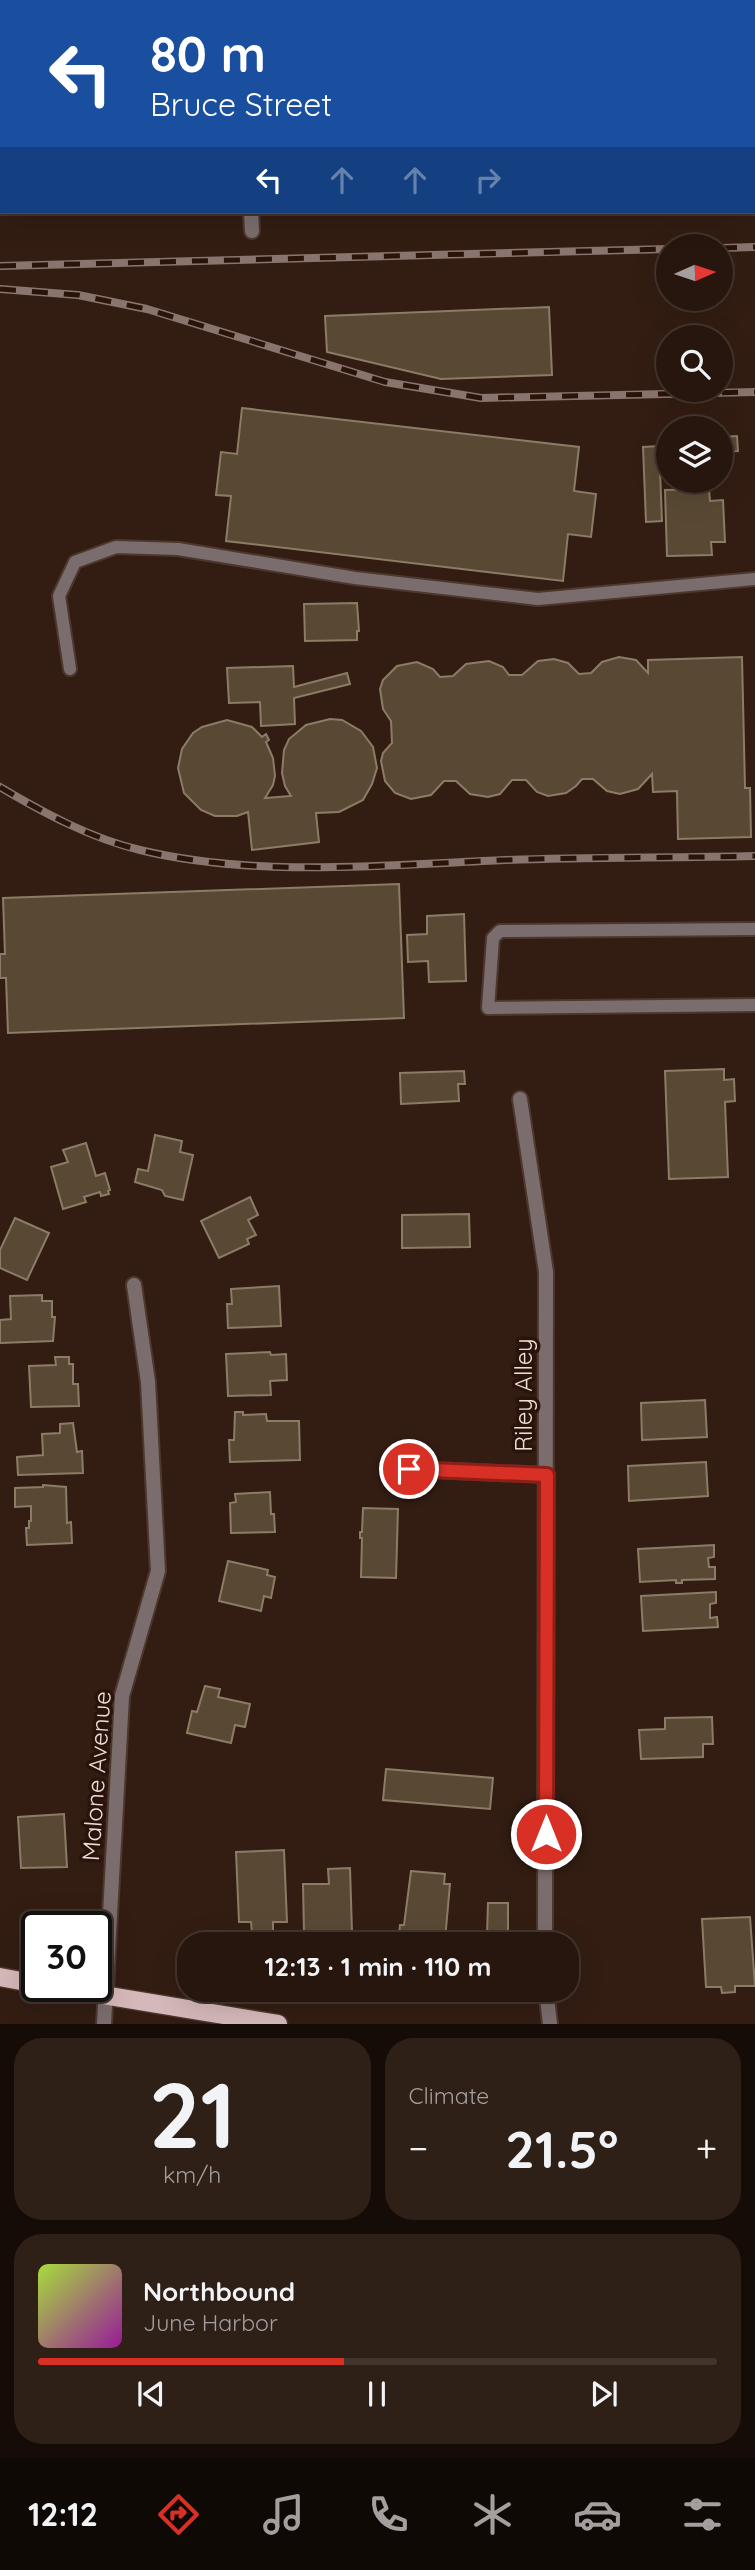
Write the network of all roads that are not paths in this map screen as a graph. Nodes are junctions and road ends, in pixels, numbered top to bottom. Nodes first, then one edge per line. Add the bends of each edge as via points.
1 (251, 214) edge
2 (252, 231) dead end
3 (755, 579) edge
4 (70, 669) dead end
5 (755, 929) edge
6 (755, 1004) edge
7 (520, 1099) dead end
8 (134, 1285) dead end
9 (409, 1469) dead end
10 (547, 1475) junction
11 (109, 1911) edge
12 (545, 1932) edge
13 (0, 1977) edge
14 (21, 1981) edge
15 (112, 1998) edge
16 (104, 2002) edge
17 (547, 2002) edge
18 (104, 2024) edge
19 (278, 2024) edge
20 (550, 2024) edge

1 - 2 street
3 - 4 lane via 538,599 355,579 178,550 116,547 75,562 59,596
5 - 6 lane via 500,931 493,938 488,1008
7 - 10 street, Riley Alley via 546,1272
8 - 11 street, Malone Avenue via 148,1382 158,1571 122,1696
9 - 10 street
10 - 12 street, Riley Alley
13 - 14 main road
15 - 19 main road
16 - 18 street, Malone Avenue
17 - 20 street

